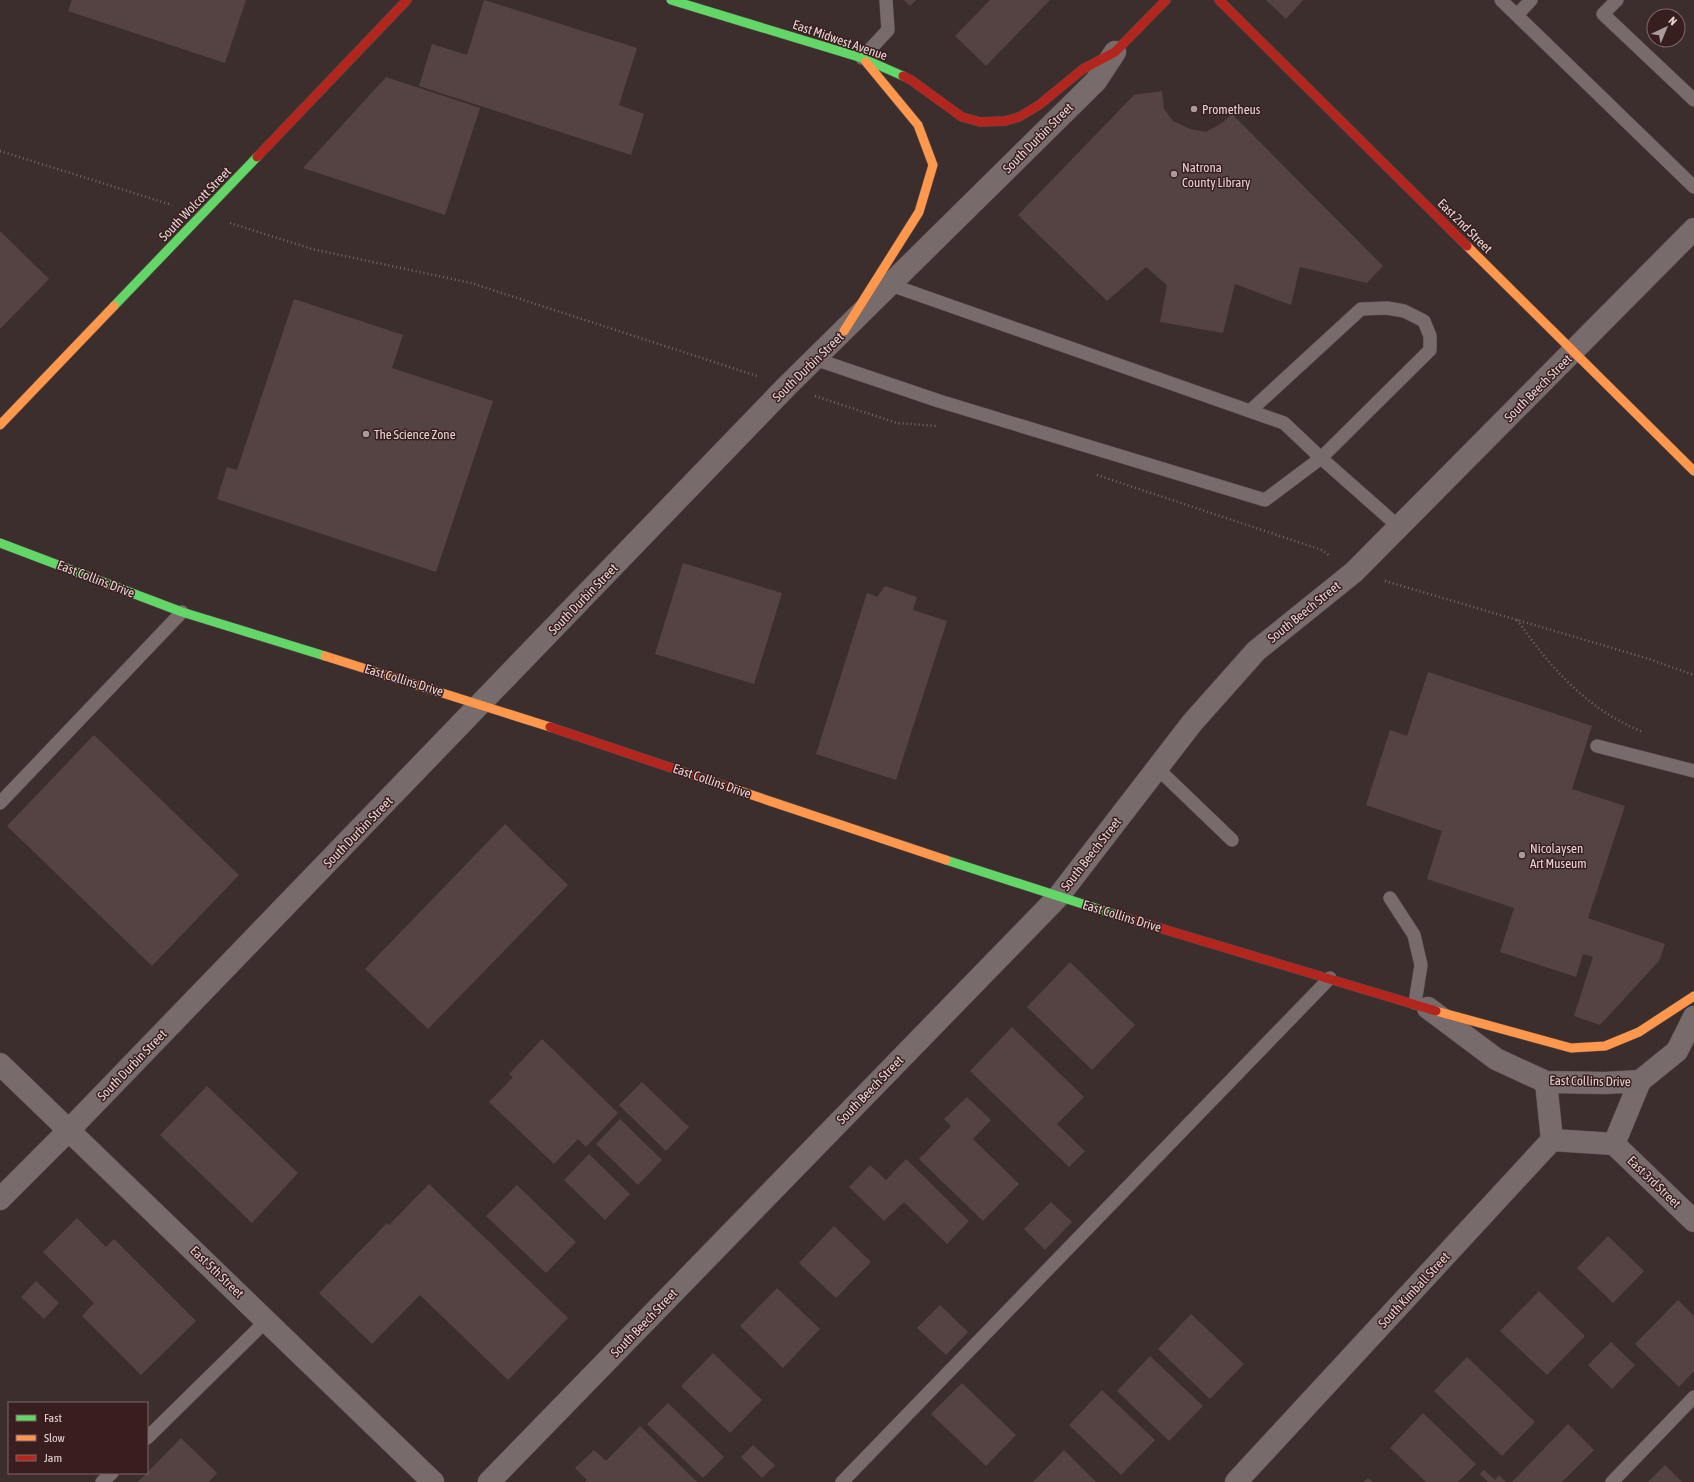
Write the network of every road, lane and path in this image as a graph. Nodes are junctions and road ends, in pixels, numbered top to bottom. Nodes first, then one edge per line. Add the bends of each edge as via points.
1 (407, 0) edge
2 (671, 0) edge
3 (886, 0) edge
4 (1166, 0) edge
5 (1218, 0) edge
6 (1501, 0) edge
7 (1531, 0) edge
8 (1616, 0) edge
9 (1517, 15) junction
10 (1114, 52) junction
11 (862, 58) junction
12 (1694, 100) edge
13 (0, 151) edge
14 (1694, 187) edge
15 (203, 215) junction
16 (1694, 229) edge
17 (890, 285) junction
18 (844, 332) junction
19 (1574, 352) junction
20 (815, 359) junction
21 (786, 387) junction
22 (1250, 411) junction
23 (0, 425) edge
24 (940, 426) dead end
25 (1321, 458) junction
26 (1694, 471) edge
27 (1090, 473) dead end
28 (1399, 527) junction
29 (0, 543) edge
30 (1354, 572) junction
31 (182, 612) junction
32 (1516, 619) junction
33 (1694, 675) edge
34 (481, 704) junction
35 (1648, 734) dead end
36 (1597, 746) dead end
37 (1157, 768) junction
38 (1694, 771) edge
39 (0, 803) edge
40 (1232, 840) dead end
41 (1058, 897) junction
42 (1390, 898) dead end
43 (1330, 978) junction
44 (1694, 996) edge
45 (1421, 1005) junction
46 (1694, 1017) edge
47 (0, 1064) edge
48 (1640, 1081) junction
49 (1546, 1082) junction
50 (69, 1130) junction
51 (1552, 1140) junction
52 (1614, 1144) junction
53 (0, 1199) edge
54 (1694, 1221) edge
55 (267, 1320) junction
56 (1694, 1397) edge
57 (148, 1437) edge
58 (111, 1474) edge
59 (102, 1482) edge
60 (433, 1482) edge
61 (489, 1482) edge
62 (842, 1482) edge
63 (1236, 1482) edge
64 (1612, 1482) edge

1 - 15 main road, South Wolcott Street
2 - 11 main road, East Midwest Avenue
3 - 11 lane via 888,30
4 - 10 main road, South Durbin Street
5 - 19 main road, East 2nd Street
6 - 9 lane
7 - 9 lane
8 - 12 lane via 1603,14
9 - 14 lane
10 - 11 main road, East Midwest Avenue via 1083,69 1039,105 1019,117 986,122 962,117 911,80
10 - 17 street, South Durbin Street via 1096,81
11 - 18 main road via 918,125 933,165 919,212
13 - 15 path
15 - 21 path via 312,249 471,282
15 - 23 main road, South Wolcott Street
16 - 19 street, South Beech Street
17 - 18 street, South Durbin Street
17 - 22 lane
18 - 20 street, South Durbin Street
19 - 26 main road, East 2nd Street
19 - 28 street, South Beech Street
20 - 21 street, South Durbin Street
20 - 25 lane via 939,402 1265,500
21 - 24 path via 897,423
21 - 34 street, South Durbin Street
22 - 25 lane via 1284,423
22 - 25 lane via 1361,309 1387,308 1404,311 1424,321 1430,336 1430,350
25 - 28 lane
27 - 30 path via 1322,550
28 - 30 street, South Beech Street
29 - 31 main road, East Collins Drive
30 - 32 path
30 - 37 street, South Beech Street via 1256,651 1192,723
31 - 34 main road, East Collins Drive
31 - 39 lane
32 - 33 path
32 - 35 path via 1538,650 1571,686 1619,722
34 - 41 main road, East Collins Drive
34 - 50 street, South Durbin Street
36 - 38 lane
37 - 40 lane
37 - 41 street, South Beech Street
41 - 43 main road, East Collins Drive
41 - 61 street, South Beech Street
42 - 45 lane via 1414,935 1421,965
43 - 45 main road, East Collins Drive
43 - 62 lane
44 - 45 main road, East Collins Drive via 1638,1032 1605,1046 1571,1048
45 - 49 street, East Collins Drive via 1496,1059
46 - 48 street, East Collins Drive via 1677,1051
47 - 50 street, East 5th Street
48 - 49 street, East Collins Drive
48 - 52 street
49 - 51 street
50 - 53 street, South Durbin Street
50 - 55 street, East 5th Street
51 - 52 street
51 - 63 street, South Kimball Street
52 - 54 street, East 3rd Street
55 - 57 lane
55 - 60 street, East 5th Street
56 - 64 lane
58 - 59 lane

